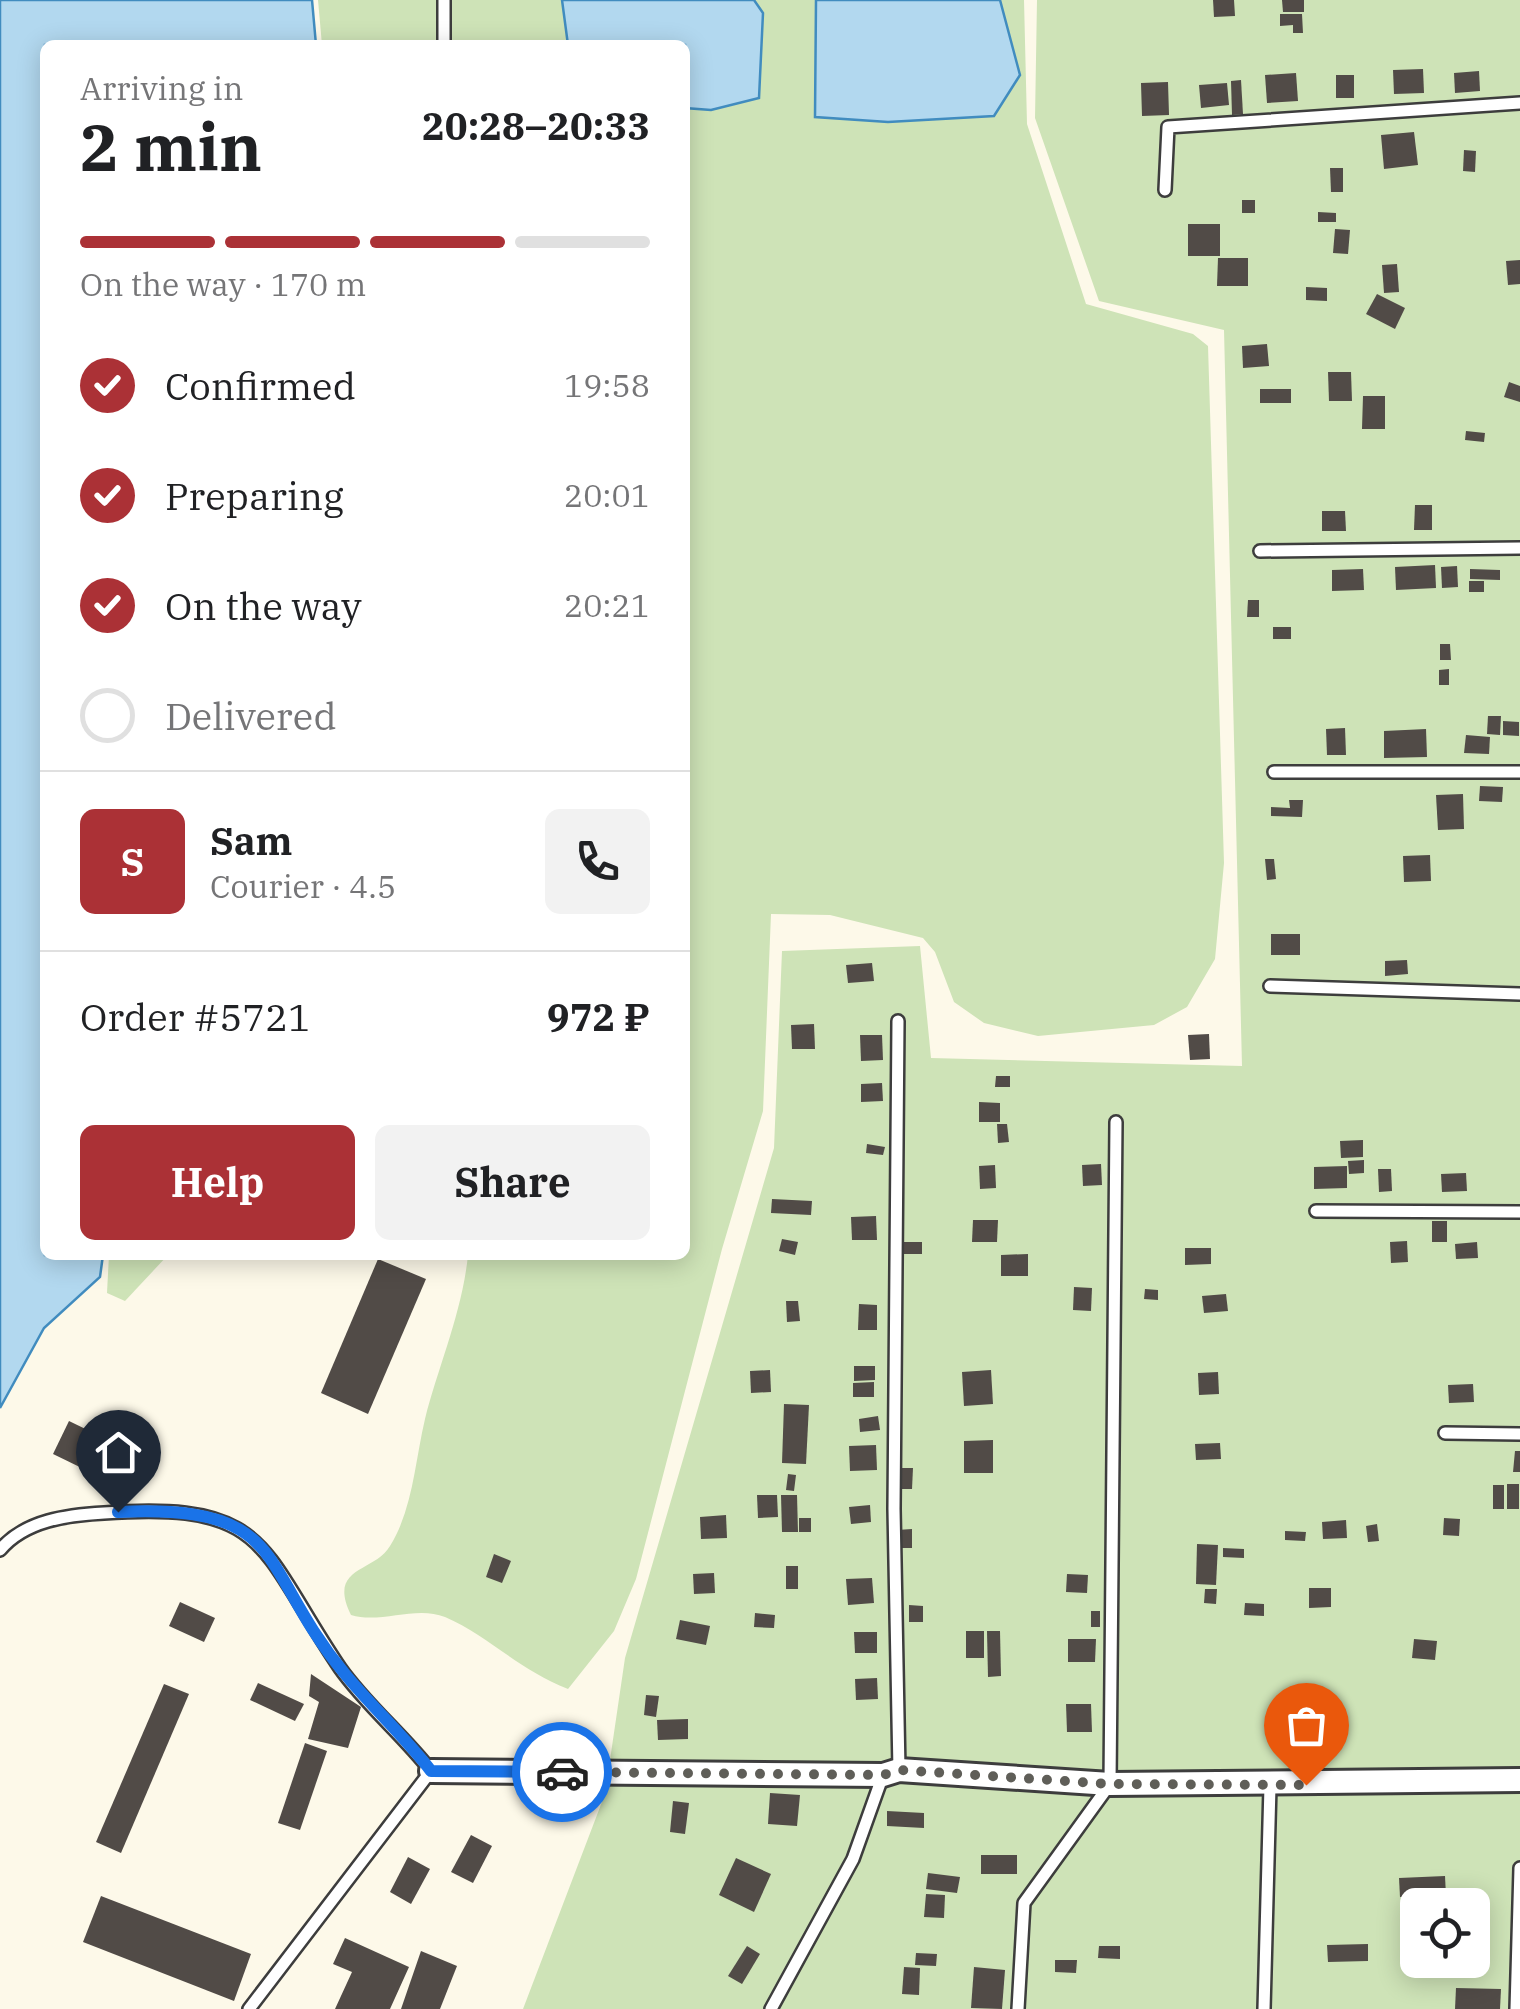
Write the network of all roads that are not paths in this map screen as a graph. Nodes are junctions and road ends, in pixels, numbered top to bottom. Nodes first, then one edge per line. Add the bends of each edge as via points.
1 (444, 0) edge
2 (444, 40) edge
3 (1520, 103) edge
4 (1165, 190) dead end
5 (1520, 548) edge
6 (1260, 552) dead end
7 (1274, 772) dead end
8 (1520, 772) edge
9 (1270, 986) dead end
10 (1520, 994) edge
11 (898, 1021) dead end
12 (1116, 1122) dead end
13 (1316, 1211) dead end
14 (1520, 1212) edge
15 (1445, 1433) dead end
16 (1520, 1434) edge
17 (0, 1550) edge
18 (431, 1771) junction
19 (891, 1772) junction
20 (1520, 1780) edge
21 (1110, 1784) junction
22 (1270, 1786) junction
23 (1520, 1868) edge
24 (249, 2009) edge
25 (771, 2009) edge
26 (1018, 2009) edge
27 (1264, 2009) edge
28 (1516, 2009) edge

1 - 2 lane
3 - 4 lane via 1168,127
5 - 6 lane
7 - 8 lane
9 - 10 lane
11 - 19 lane
12 - 21 lane
13 - 14 lane
15 - 16 lane
17 - 18 lane via 28,1527 72,1515 162,1510 202,1513 240,1527 272,1558 344,1673
18 - 19 street
18 - 24 lane
19 - 21 street
19 - 25 lane
20 - 22 street
21 - 22 street
21 - 26 lane via 1024,1903
22 - 27 lane
23 - 28 lane

